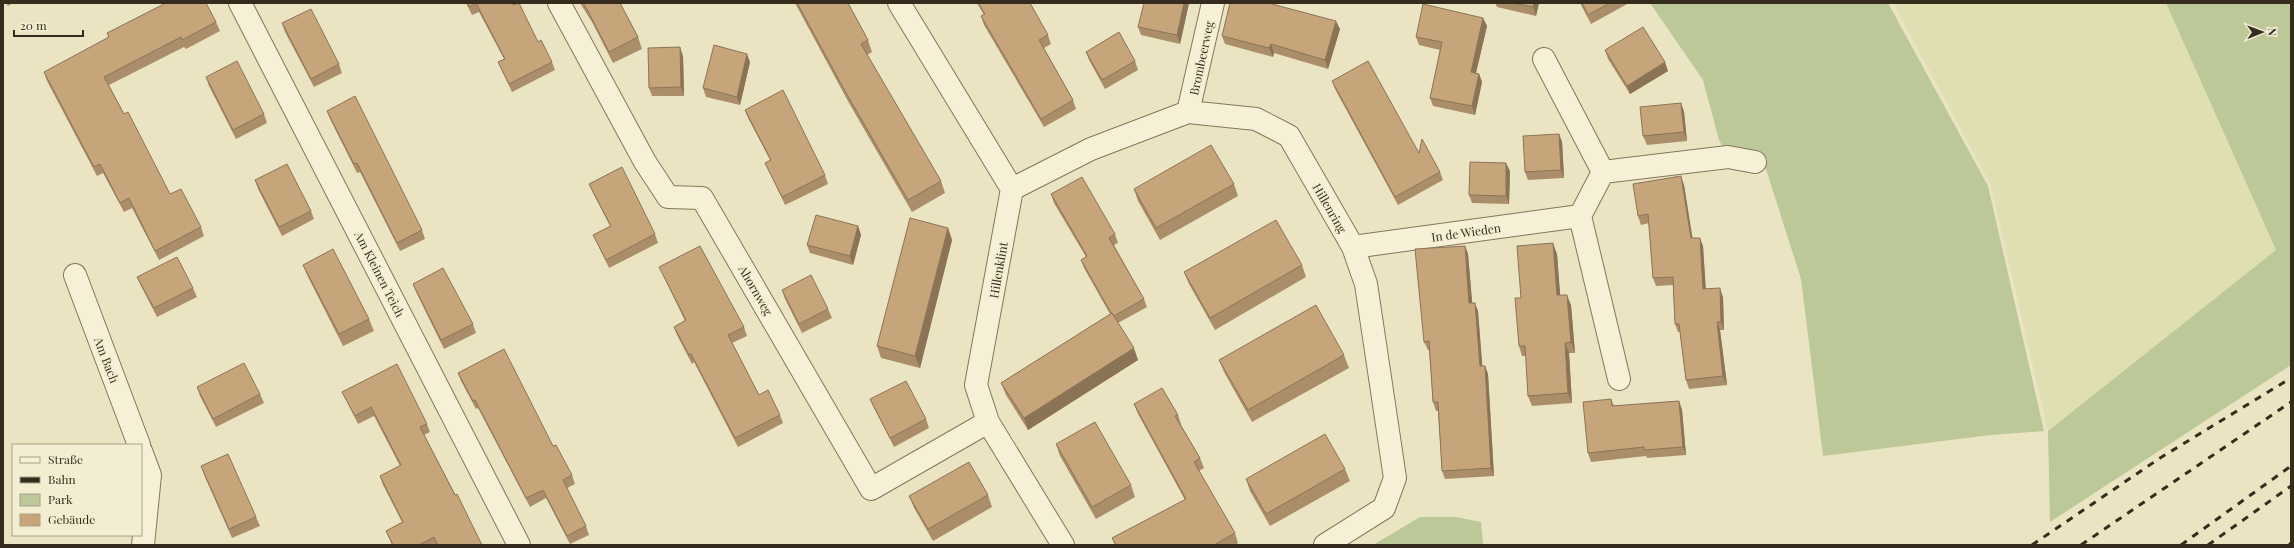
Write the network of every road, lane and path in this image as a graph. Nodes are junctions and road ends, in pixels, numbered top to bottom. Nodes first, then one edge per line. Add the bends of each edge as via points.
1 (240, 3) edge
2 (559, 3) edge
3 (899, 3) edge
4 (1213, 3) edge
5 (1544, 59) dead end
6 (1188, 112) junction
7 (1755, 162) dead end
8 (1603, 172) junction
9 (1012, 189) junction
10 (1580, 216) junction
11 (1353, 247) junction
12 (75, 275) dead end
13 (1619, 379) dead end
14 (988, 422) junction
15 (139, 444) edge
16 (142, 454) edge
17 (143, 545) edge
18 (519, 545) edge
19 (1063, 545) edge
20 (1325, 545) edge

1 - 18 street, Am Kleinen Teich
2 - 14 street, Ahornweg via 645,162 668,197 702,198 871,489
3 - 9 street
4 - 6 street, Brombeerweg
5 - 8 street
6 - 9 street, Hillenring via 1091,149
6 - 11 street, Hillenring via 1256,119 1289,136
7 - 8 street via 1728,157
8 - 10 street
9 - 14 street, Hillenklint via 976,385
10 - 11 street, In de Wieden
10 - 13 street
11 - 20 street, Hillenring via 1366,284 1395,478 1384,508
12 - 15 street, Am Bach
14 - 19 street, Hillenklint
16 - 17 street via 150,475

